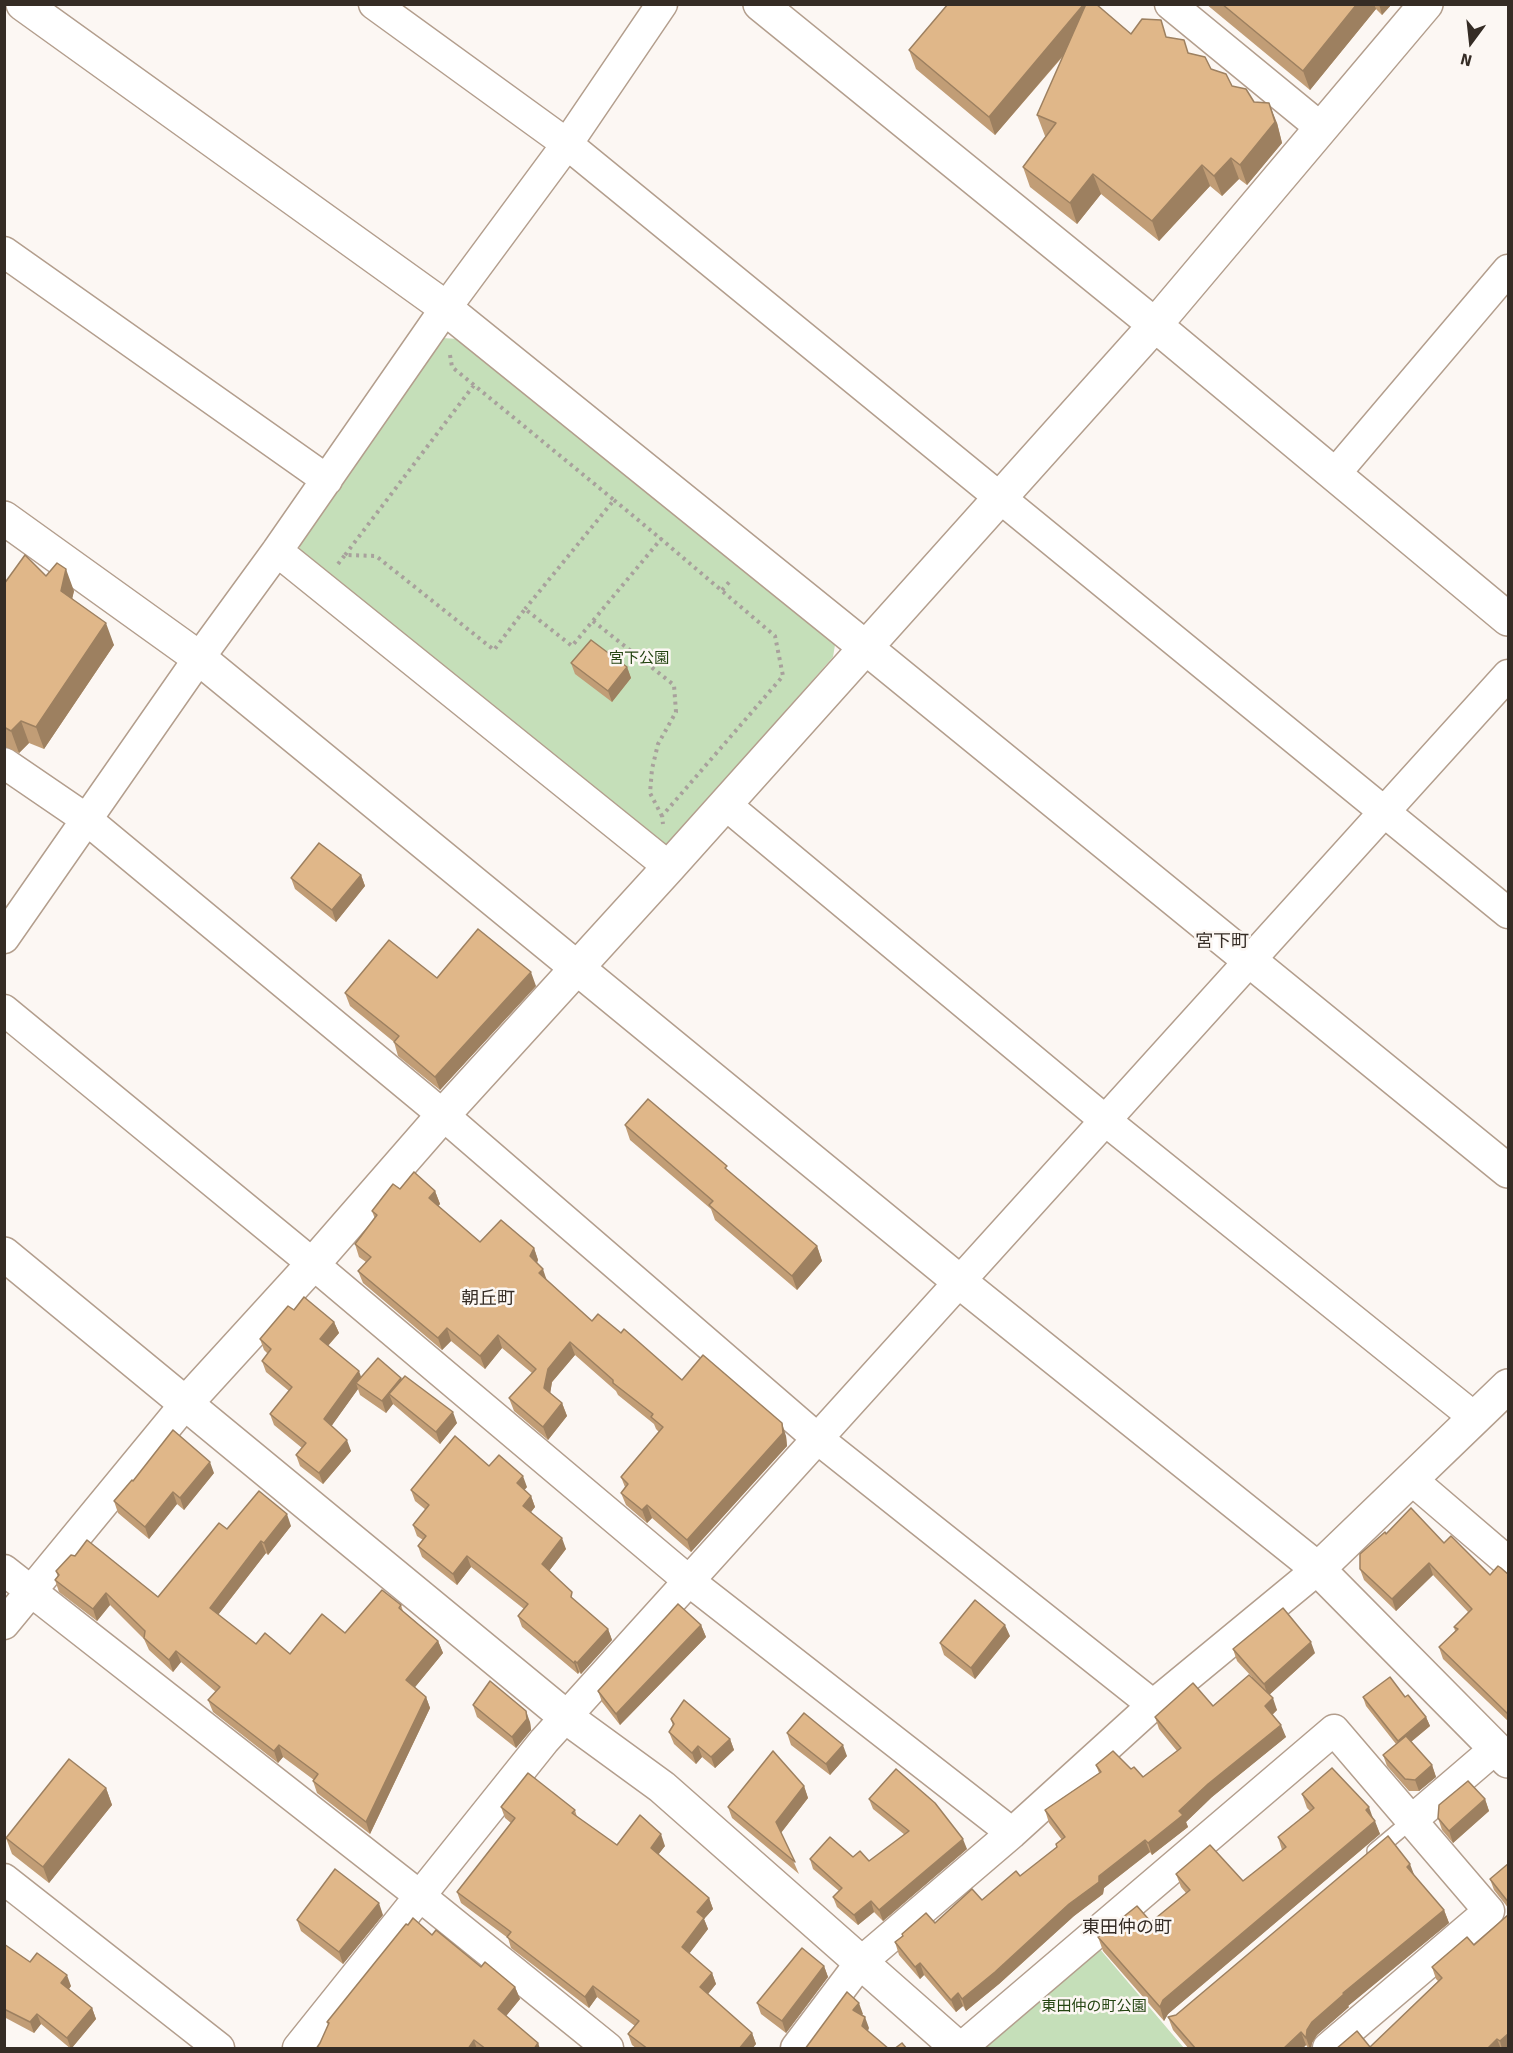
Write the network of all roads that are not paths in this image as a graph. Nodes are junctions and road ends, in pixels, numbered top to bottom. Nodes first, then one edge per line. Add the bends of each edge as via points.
1 (23, 4) edge
2 (374, 4) edge
3 (662, 4) edge
4 (760, 4) edge
5 (1170, 4) edge
6 (1426, 4) edge
7 (1321, 128) junction
8 (567, 144) junction
9 (4, 252) edge
10 (1507, 277) edge
11 (446, 309) junction
12 (1155, 325) junction
13 (1334, 475) junction
14 (327, 480) junction
15 (999, 498) junction
16 (4, 518) edge
17 (277, 551) junction
18 (1509, 619) edge
19 (865, 647) junction
20 (200, 658) junction
21 (1509, 675) edge
22 (4, 763) edge
23 (725, 804) junction
24 (1385, 812) junction
25 (86, 819) junction
26 (669, 867) junction
27 (1509, 913) edge
28 (4, 938) edge
29 (1251, 961) junction
30 (578, 966) junction
31 (4, 1010) edge
32 (442, 1115) junction
33 (1106, 1121) junction
34 (1509, 1172) edge
35 (4, 1254) edge
36 (313, 1264) junction
37 (960, 1282) junction
38 (1509, 1386) edge
39 (186, 1403) junction
40 (1476, 1418) junction
41 (818, 1439) junction
42 (1411, 1479) junction
43 (1509, 1562) edge
44 (1318, 1569) junction
45 (4, 1570) edge
46 (689, 1581) junction
47 (32, 1591) junction
48 (4, 1624) edge
49 (1153, 1705) junction
50 (566, 1717) junction
51 (1502, 1754) edge
52 (1412, 1820) junction
53 (1012, 1833) junction
54 (1366, 1859) edge
55 (4, 1879) edge
56 (420, 1896) junction
57 (861, 1962) junction
58 (219, 2049) edge
59 (298, 2049) edge
60 (608, 2049) edge
61 (796, 2049) edge
62 (960, 2049) edge
63 (1328, 2049) edge

1 - 11 street
2 - 8 street
3 - 8 street
4 - 12 street
5 - 7 street
6 - 7 street
7 - 12 street
8 - 11 street
8 - 15 street
9 - 14 street
10 - 13 street
11 - 14 street
11 - 19 street
12 - 13 street
12 - 15 street
13 - 18 street
14 - 17 street
15 - 19 street
15 - 24 street
16 - 20 street
17 - 20 street
17 - 26 street
19 - 23 street
19 - 29 street
20 - 25 street
20 - 30 street
21 - 24 street
22 - 25 street
23 - 26 street
23 - 33 street
24 - 27 street
24 - 29 street
25 - 28 street
25 - 32 street
26 - 30 street
29 - 33 street
29 - 34 street
30 - 32 street
30 - 37 street
31 - 36 street
32 - 36 street
32 - 41 street
33 - 37 street
33 - 40 street
35 - 39 street
36 - 39 street
36 - 46 street
37 - 41 street
37 - 44 street
38 - 40 street
39 - 47 street
39 - 50 street
40 - 42 street
41 - 46 street
41 - 49 street
42 - 43 street
42 - 44 street
44 - 49 street
44 - 51 street
45 - 47 street
46 - 50 street
46 - 53 street
47 - 48 street
47 - 56 street
49 - 53 street
50 - 56 street
50 - 57 street via 662,1787
51 - 52 street
52 - 54 lane
52 - 62 street via 1334,1730
52 - 63 street via 1490,1911
53 - 57 street
55 - 58 street
56 - 59 street
56 - 60 street
57 - 61 street
57 - 62 street

